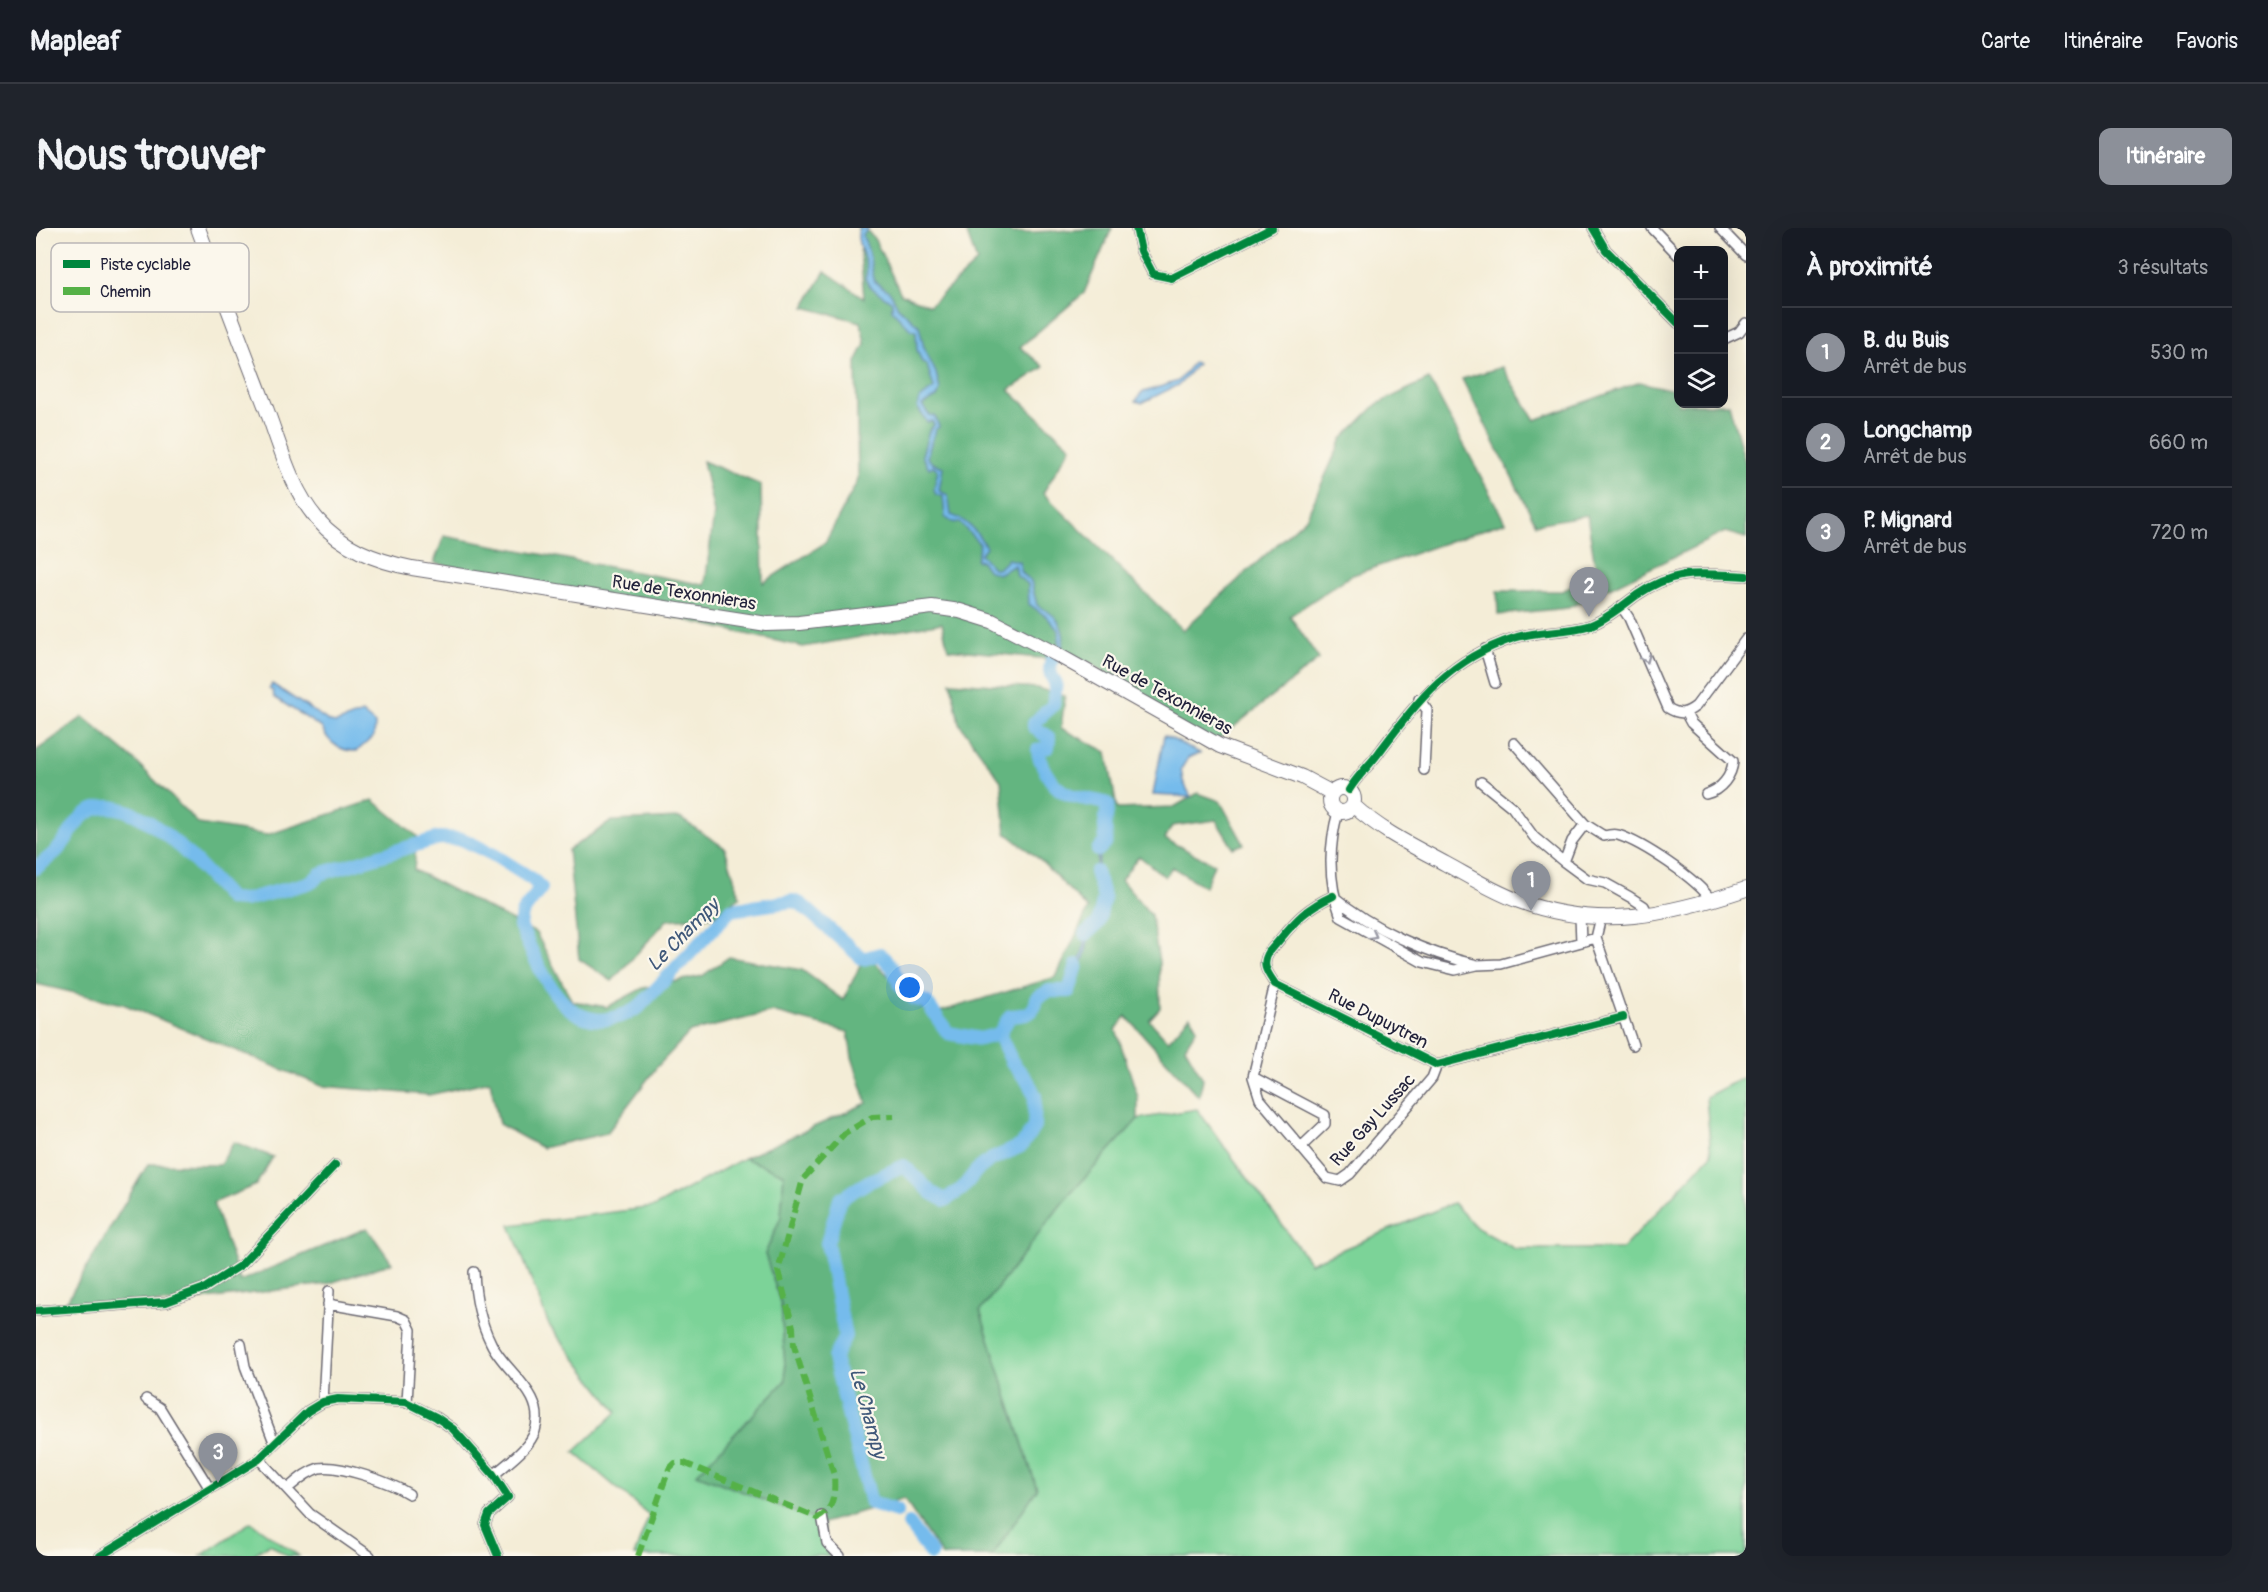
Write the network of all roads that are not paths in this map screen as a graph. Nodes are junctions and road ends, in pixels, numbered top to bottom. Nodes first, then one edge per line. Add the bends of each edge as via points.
1 (198, 228) edge
2 (1136, 228) edge
3 (1272, 228) edge
4 (1593, 228) edge
5 (1652, 228) edge
6 (1720, 228) edge
7 (204, 243) edge
8 (1674, 251) edge
9 (1746, 255) edge
10 (230, 312) edge
11 (1674, 319) edge
12 (1746, 323) edge
13 (1728, 337) edge
14 (1746, 576) edge
15 (1621, 606) junction
16 (1746, 639) edge
17 (1485, 649) junction
18 (1495, 683) dead end
19 (1419, 699) junction
20 (1685, 712) junction
21 (1514, 743) dead end
22 (1424, 770) dead end
23 (1481, 782) dead end
24 (1349, 790) junction
25 (1332, 793) junction
26 (1706, 794) dead end
27 (1354, 806) junction
28 (1338, 812) junction
29 (1585, 825) junction
30 (1564, 862) junction
31 (1746, 889) edge
32 (1333, 897) junction
33 (1710, 900) junction
34 (1580, 916) junction
35 (1649, 916) junction
36 (1601, 917) junction
37 (1596, 938) junction
38 (1581, 942) junction
39 (1275, 984) junction
40 (1623, 1017) junction
41 (1633, 1045) dead end
42 (1437, 1065) junction
43 (1253, 1077) junction
44 (1301, 1147) junction
45 (335, 1165) dead end
46 (474, 1272) dead end
47 (329, 1291) dead end
48 (328, 1304) junction
49 (36, 1311) edge
50 (241, 1344) dead end
51 (146, 1400) dead end
52 (323, 1402) junction
53 (407, 1403) junction
54 (274, 1442) junction
55 (259, 1459) junction
56 (494, 1475) junction
57 (210, 1489) junction
58 (287, 1490) junction
59 (410, 1494) dead end
60 (822, 1516) dead end
61 (100, 1556) edge
62 (370, 1556) edge
63 (498, 1556) edge
64 (840, 1556) edge

1 - 7 main road, Rue de Texonnieras
2 - 3 street via 1141,251 1153,274 1172,278
4 - 11 street via 1606,250
5 - 8 street
6 - 9 street
10 - 25 main road, Rue de Texonnieras via 304,503 349,547 384,562 412,568 767,624 932,607 960,611 992,621 1220,746 1302,777
12 - 13 street
14 - 15 street via 1674,576 1659,581
15 - 17 street via 1594,624 1516,637
15 -> 20 street via 1668,708
16 - 20 street via 1696,706
17 - 18 street
17 - 19 street via 1449,671
19 - 22 street via 1427,710
19 - 24 street
20 - 26 street via 1691,723 1732,761 1732,772 1715,792
21 - 29 street
23 - 30 street via 1512,807 1534,837
24 - 25 main road via 1340,788
24 - 27 main road
25 - 28 main road via 1330,804
27 - 28 main road via 1347,812
27 - 34 main road via 1398,838 1495,890 1519,901
28 - 32 street via 1330,860
29 - 30 street via 1572,841
29 - 33 street via 1604,836 1616,834 1669,864
30 - 35 street via 1587,879 1605,883 1637,901
31 - 33 main road
32 - 38 street via 1341,917 1422,962 1455,970 1501,964
32 - 39 street via 1311,906 1269,952 1265,969
33 - 35 main road
34 - 36 main road
34 - 38 street
35 - 36 main road
36 - 37 street
37 - 38 street
37 - 40 street
39 - 42 street, Rue Dupuytren
39 - 43 street
40 - 41 street
40 - 42 street, Rue Dupuytren
42 - 44 street, Rue Gay Lussac via 1432,1078 1340,1181 1328,1178
43 - 44 street, Rue Gay Lussac via 1260,1099
43 - 44 street, Rue Gay Lussac via 1325,1115 1324,1124
45 - 49 street via 241,1265 205,1287 166,1302
46 - 56 street via 474,1295 492,1345 530,1393 536,1416 535,1431 525,1447
47 - 48 street
48 - 52 street
48 - 53 street via 406,1320 411,1330
50 - 54 street via 245,1366
51 - 57 street via 160,1408
52 - 53 street via 338,1399
52 - 54 street
53 - 56 street via 453,1429
54 - 55 street
55 - 57 street
55 - 58 street
56 - 63 street via 508,1497 489,1515 485,1525
57 - 61 street
58 - 59 street via 306,1473 333,1467 398,1486
58 - 62 street via 310,1514
60 - 64 street via 827,1542

